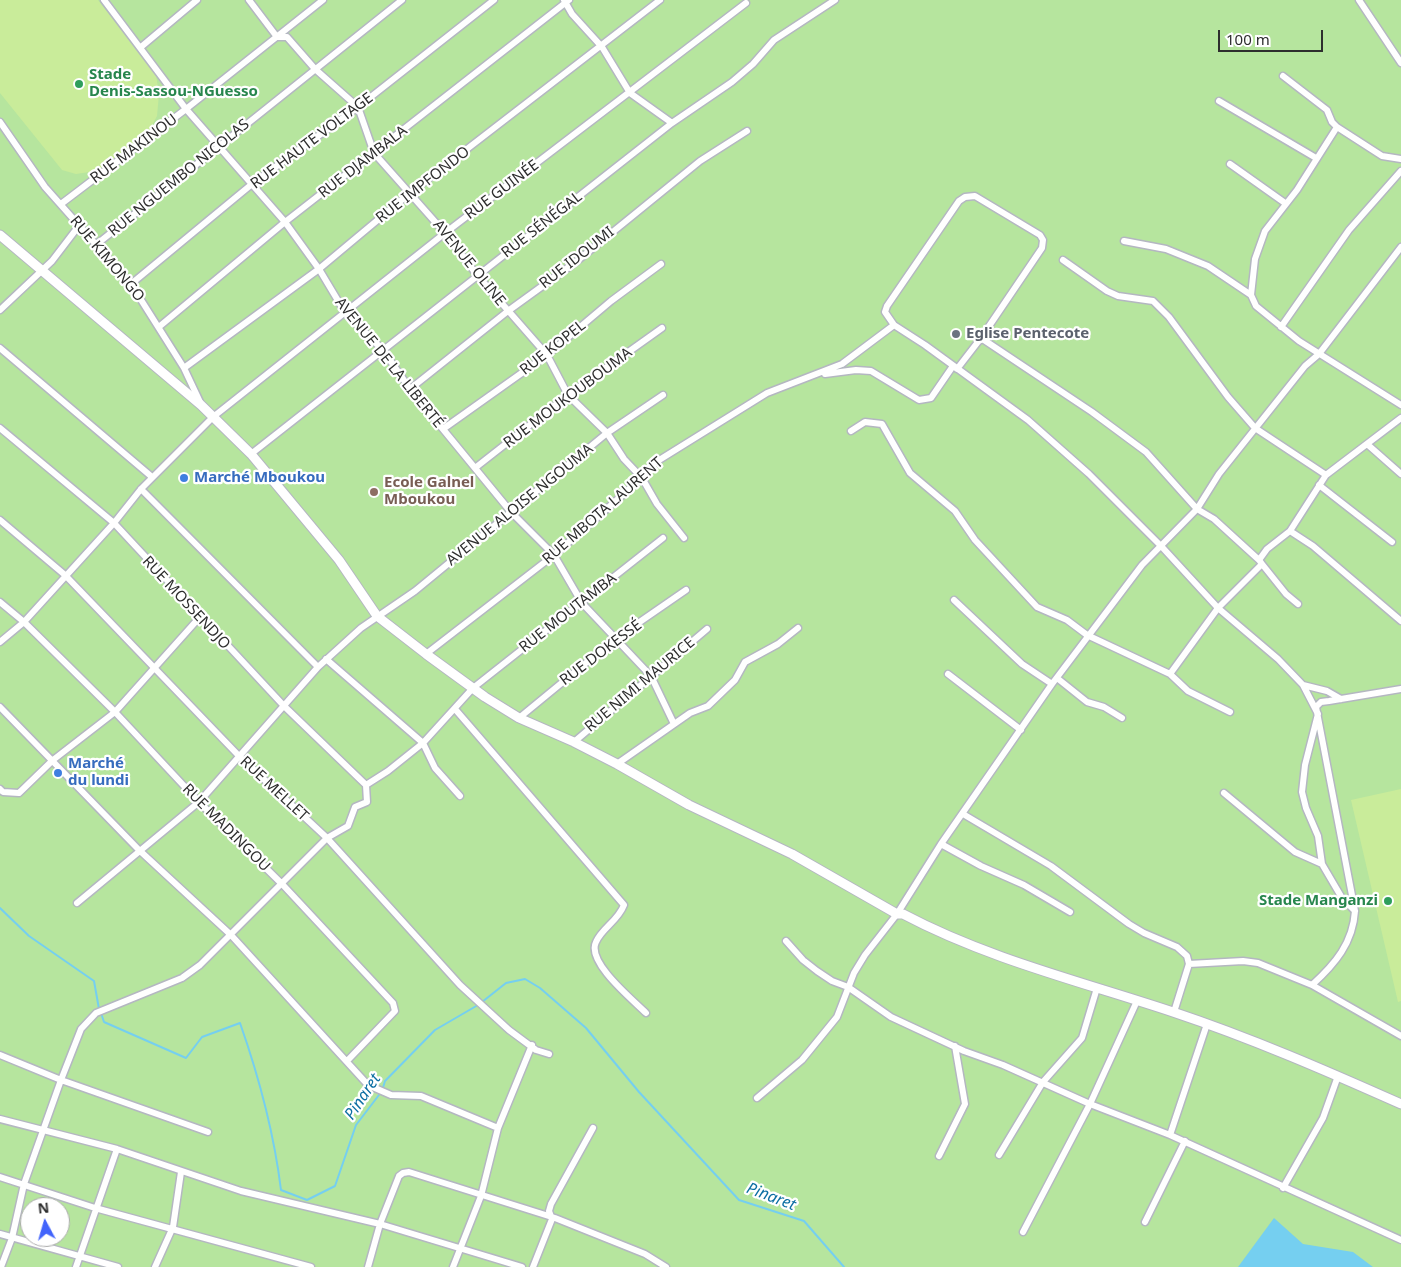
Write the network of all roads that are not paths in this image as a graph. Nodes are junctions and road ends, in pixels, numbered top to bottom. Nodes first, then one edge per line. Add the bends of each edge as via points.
1 (198, 0) edge
2 (249, 0) edge
3 (323, 0) edge
4 (402, 0) edge
5 (494, 0) edge
6 (660, 0) edge
7 (835, 0) edge
8 (1359, 0) edge
9 (108, 1) edge
10 (566, 1) edge
11 (746, 3) dead end
12 (277, 38) junction
13 (140, 47) junction
14 (602, 47) junction
15 (1401, 63) edge
16 (315, 68) junction
17 (1283, 76) dead end
18 (630, 93) junction
19 (1219, 100) dead end
20 (358, 107) junction
21 (186, 109) junction
22 (0, 122) edge
23 (672, 124) junction
24 (1338, 127) junction
25 (747, 131) dead end
26 (219, 145) junction
27 (374, 153) junction
28 (1316, 158) junction
29 (1401, 160) edge
30 (1230, 164) dead end
31 (1401, 171) edge
32 (252, 184) junction
33 (410, 193) junction
34 (1286, 203) junction
35 (61, 204) junction
36 (285, 222) junction
37 (78, 227) junction
38 (445, 233) junction
39 (0, 235) edge
40 (1124, 242) dead end
41 (97, 244) junction
42 (1401, 247) edge
43 (1063, 260) dead end
44 (661, 264) dead end
45 (319, 269) junction
46 (43, 271) junction
47 (476, 275) junction
48 (131, 284) junction
49 (1251, 295) junction
50 (0, 310) edge
51 (508, 311) junction
52 (346, 314) junction
53 (894, 325) junction
54 (160, 326) junction
55 (1281, 327) junction
56 (662, 328) dead end
57 (982, 338) junction
58 (0, 348) edge
59 (383, 350) junction
60 (1319, 354) junction
61 (547, 355) junction
62 (955, 367) junction
63 (184, 368) junction
64 (817, 375) junction
65 (410, 388) junction
66 (663, 395) dead end
67 (568, 396) junction
68 (201, 405) junction
69 (1401, 406) edge
70 (213, 417) junction
71 (1401, 418) edge
72 (0, 428) edge
73 (1255, 428) junction
74 (443, 429) junction
75 (851, 431) dead end
76 (607, 433) junction
77 (1367, 444) junction
78 (251, 454) junction
79 (475, 468) junction
80 (1401, 474) edge
81 (1326, 475) junction
82 (152, 477) junction
83 (642, 478) junction
84 (1318, 485) junction
85 (141, 489) junction
86 (1197, 509) junction
87 (511, 512) junction
88 (0, 520) edge
89 (114, 524) junction
90 (1290, 531) junction
91 (663, 538) dead end
92 (684, 538) dead end
93 (1392, 542) dead end
94 (1162, 547) junction
95 (554, 555) junction
96 (1260, 562) junction
97 (65, 575) junction
98 (686, 590) dead end
99 (954, 600) dead end
100 (0, 602) edge
101 (582, 603) junction
102 (1298, 604) dead end
103 (1218, 608) junction
104 (378, 616) junction
105 (199, 618) junction
106 (1401, 621) edge
107 (24, 622) junction
108 (798, 628) dead end
109 (707, 630) dead end
110 (1087, 635) junction
111 (615, 639) junction
112 (0, 642) edge
113 (426, 654) junction
114 (326, 659) junction
115 (318, 666) junction
116 (153, 667) junction
117 (948, 674) dead end
118 (1170, 674) junction
119 (651, 676) junction
120 (1057, 678) junction
121 (1052, 684) junction
122 (1303, 685) junction
123 (473, 688) junction
124 (1401, 689) edge
125 (1342, 699) junction
126 (284, 706) junction
127 (0, 707) edge
128 (454, 709) junction
129 (115, 712) junction
130 (1230, 712) dead end
131 (1318, 714) junction
132 (518, 718) junction
133 (1122, 718) dead end
134 (674, 724) junction
135 (1022, 730) junction
136 (574, 742) junction
137 (423, 743) junction
138 (240, 757) junction
139 (54, 760) junction
140 (618, 764) junction
141 (366, 785) junction
142 (0, 789) edge
143 (1224, 793) dead end
144 (460, 796) dead end
145 (199, 802) junction
146 (962, 814) junction
147 (327, 838) junction
148 (941, 844) junction
149 (139, 850) junction
150 (1322, 864) junction
151 (283, 885) junction
152 (77, 903) dead end
153 (1356, 911) junction
154 (1070, 912) dead end
155 (898, 914) junction
156 (231, 935) junction
157 (786, 940) dead end
158 (1188, 964) junction
159 (1312, 985) junction
160 (848, 987) junction
161 (1097, 988) junction
162 (1137, 1001) junction
163 (1174, 1012) junction
164 (646, 1013) dead end
165 (1207, 1024) junction
166 (1401, 1036) edge
167 (532, 1045) junction
168 (955, 1046) junction
169 (0, 1054) edge
170 (549, 1054) dead end
171 (347, 1061) junction
172 (1338, 1076) junction
173 (61, 1080) junction
174 (1043, 1082) junction
175 (757, 1098) dead end
176 (1090, 1104) junction
177 (1401, 1104) edge
178 (0, 1119) edge
179 (498, 1128) junction
180 (593, 1128) dead end
181 (43, 1130) junction
182 (208, 1132) dead end
183 (1170, 1135) junction
184 (1185, 1142) junction
185 (118, 1149) junction
186 (999, 1155) dead end
187 (938, 1156) dead end
188 (181, 1172) junction
189 (0, 1178) edge
190 (24, 1184) junction
191 (1283, 1188) junction
192 (482, 1196) junction
193 (95, 1208) junction
194 (552, 1218) junction
195 (1145, 1222) dead end
196 (380, 1224) junction
197 (172, 1227) junction
198 (1023, 1232) dead end
199 (0, 1234) edge
200 (12, 1238) junction
201 (1401, 1240) edge
202 (458, 1249) junction
203 (80, 1256) junction
204 (1, 1267) edge
205 (76, 1267) edge
206 (118, 1267) edge
207 (155, 1267) edge
208 (311, 1267) edge
209 (368, 1267) edge
210 (453, 1267) edge
211 (522, 1267) edge
212 (533, 1267) edge
213 (666, 1267) edge

1 - 13 street
2 - 12 street, AVENUE OLINE
3 - 12 street, RUE MAKINOU
4 - 16 street, RUE NGUEMBO NICOLAS
5 - 20 street, RUE HAUTE VOLTAGE
6 - 14 street, RUE IMPFONDO
7 - 23 street, RUE SÉNÉGAL via 774,40 732,82
8 - 15 street
9 - 13 street, AVENUE DE LA LIBERTÉ
10 - 14 street via 572,14
10 - 27 street, RUE DJAMBALA
11 - 18 street, RUE GUINÉE
12 - 16 street, AVENUE OLINE via 287,38
12 - 21 street, RUE MAKINOU
13 - 21 street, AVENUE DE LA LIBERTÉ
14 - 18 street
14 - 33 street, RUE IMPFONDO
16 - 20 street, AVENUE OLINE
16 - 26 street, RUE NGUEMBO NICOLAS
17 - 24 street via 1327,110
18 - 23 street
18 - 38 street, RUE GUINÉE
19 - 28 street
20 - 27 street, AVENUE OLINE
20 - 32 street, RUE HAUTE VOLTAGE
21 - 26 street, AVENUE DE LA LIBERTÉ
21 - 35 street, RUE MAKINOU
22 - 35 street, RUE KIMONGO via 45,187
23 - 47 street, RUE SÉNÉGAL
24 - 28 street
24 - 29 street via 1382,156
25 - 51 street, RUE IDOUMI via 700,161
26 - 32 street, AVENUE DE LA LIBERTÉ
26 - 41 street, RUE NGUEMBO NICOLAS
27 - 33 street, AVENUE OLINE
27 - 36 street, RUE DJAMBALA
28 - 34 street
30 - 34 street
31 - 55 street via 1349,230
32 - 36 street, AVENUE DE LA LIBERTÉ
32 - 48 street, RUE HAUTE VOLTAGE
33 - 38 street, AVENUE OLINE
33 - 45 street, RUE IMPFONDO
34 - 49 street via 1258,245
35 - 37 street, RUE KIMONGO
36 - 45 street, AVENUE DE LA LIBERTÉ
36 - 54 street, RUE DJAMBALA
37 - 41 street, RUE KIMONGO
37 - 46 street
38 - 47 street, AVENUE OLINE
38 - 52 street, RUE GUINÉE
39 - 46 main road
40 - 49 street via 1166,249 1190,258
41 - 48 street, RUE KIMONGO
42 - 60 street
43 - 73 street via 1107,291 1118,296 1153,301
44 - 61 street, RUE KOPEL
45 - 52 street, AVENUE DE LA LIBERTÉ
45 - 63 street, RUE IMPFONDO
46 - 50 street
46 - 68 main road
47 - 51 street, AVENUE OLINE
47 - 59 street, RUE SÉNÉGAL
48 - 54 street, RUE KIMONGO
49 - 55 street via 1256,306
51 - 61 street, AVENUE OLINE
51 - 65 street, RUE IDOUMI
52 - 59 street, AVENUE DE LA LIBERTÉ
52 - 70 street, RUE GUINÉE
53 - 57 street via 885,312 887,306 959,201 976,196 1040,235 1043,240 1042,248
53 - 62 street
53 - 64 street, RUE MBOTA LAURENT via 842,364
54 - 63 street, RUE KIMONGO
55 - 60 street
56 - 67 street, RUE MOUKOUBOUMA
57 - 62 street
57 - 86 street via 1146,452
58 - 82 street
59 - 65 street, AVENUE DE LA LIBERTÉ
59 - 78 street, RUE SÉNÉGAL
60 - 69 street
60 - 73 street via 1305,366
61 - 67 street, AVENUE OLINE
61 - 74 street, RUE KOPEL
62 - 64 street via 931,398 925,400 919,400 871,371
62 - 94 street via 1043,433
63 - 68 street, RUE KIMONGO
64 - 83 street, RUE MBOTA LAURENT via 767,394 656,462
65 - 74 street, AVENUE DE LA LIBERTÉ
66 - 76 street, AVENUE ALOISE NGOUMA
67 - 76 street, AVENUE OLINE
67 - 79 street, RUE MOUKOUBOUMA
68 - 70 main road
70 - 78 main road
70 - 82 street, RUE GUINÉE
71 - 77 street
72 - 89 street, RUE MOSSENDJO
73 - 81 street
73 - 86 street via 1218,474
74 - 79 street, AVENUE DE LA LIBERTÉ
75 - 110 street via 865,422 882,424 910,473 949,505 975,540 1027,598
76 - 83 street, AVENUE OLINE via 624,459
76 - 87 street, AVENUE ALOISE NGOUMA
77 - 80 street
77 - 81 street
78 - 104 main road via 339,560
79 - 87 street, AVENUE DE LA LIBERTÉ
81 - 84 street
82 - 85 street, RUE GUINÉE
83 - 92 street, AVENUE OLINE via 657,504
83 - 95 street, RUE MBOTA LAURENT
84 - 90 street
84 - 93 street
85 - 89 street, RUE GUINÉE
85 - 115 street
86 - 94 street
86 - 96 street via 1214,519
87 - 95 street, AVENUE DE LA LIBERTÉ
87 - 104 street, AVENUE ALOISE NGOUMA via 415,591
88 - 97 street, RUE MELLET
89 - 97 street, RUE GUINÉE
89 - 105 street, RUE MOSSENDJO
90 - 96 street via 1267,549
90 - 106 street
91 - 101 street, RUE MOUTAMBA
94 - 103 street
94 - 110 street via 1142,565
95 - 101 street, AVENUE DE LA LIBERTÉ
95 - 113 street, RUE MBOTA LAURENT
96 - 102 street
96 - 103 street
97 - 107 street, RUE GUINÉE
97 - 116 street, RUE MELLET
98 - 111 street, RUE DOKESSÉ
99 - 121 street via 1022,664
100 - 107 street, RUE MADINGOU
101 - 111 street, AVENUE DE LA LIBERTÉ
101 - 123 street, RUE MOUTAMBA
103 - 118 street
103 - 122 street
104 - 113 main road
104 - 114 street, AVENUE ALOISE NGOUMA
105 - 116 street
105 - 126 street, RUE MOSSENDJO
107 - 112 street, RUE GUINÉE
107 - 129 street, RUE MADINGOU
108 - 134 street via 778,644 745,662 735,680 708,706
109 - 119 street, RUE NIMI MAURICE
110 - 118 street
110 - 120 street
111 - 119 street, AVENUE DE LA LIBERTÉ
111 - 132 street, RUE DOKESSÉ
113 - 123 main road
114 - 115 street, AVENUE ALOISE NGOUMA
114 - 137 street
115 - 126 street, AVENUE ALOISE NGOUMA
116 - 129 street
116 - 138 street, RUE MELLET
117 - 135 street
118 - 130 street via 1188,691
119 - 134 street, AVENUE DE LA LIBERTÉ
119 - 136 street, RUE NIMI MAURICE
120 - 121 street
120 - 133 street via 1087,702 1104,707
121 - 135 street
122 - 125 street
122 - 131 street
123 - 128 street, RUE MOUTAMBA
123 - 132 main road
124 - 125 street
125 - 131 street via 1321,702 1316,707
126 - 138 street, AVENUE ALOISE NGOUMA
126 - 141 street, RUE MOSSENDJO
127 - 139 street
128 - 137 street, RUE MOUTAMBA
128 - 164 street via 624,905 620,915 595,942 594,951 602,969
129 - 139 street
129 - 145 street, RUE MADINGOU
131 - 150 street via 1302,792 1318,836
131 - 153 street
132 - 136 main road
134 - 140 street
135 - 146 street
136 - 140 main road
137 - 141 street, RUE MOUTAMBA
137 - 144 street via 435,768
138 - 145 street, AVENUE ALOISE NGOUMA
138 - 147 street, RUE MELLET
139 - 142 street via 19,793
139 - 149 street
140 - 155 main road via 689,805 792,854
141 - 147 street via 368,802 355,807 348,826
143 - 150 street via 1295,852
145 - 149 street, AVENUE ALOISE NGOUMA
145 - 151 street, RUE MADINGOU
146 - 148 street
146 - 158 street via 1051,866 1129,924 1183,950
147 - 151 street
147 - 167 street, RUE MELLET via 460,985 509,1030
148 - 154 street
148 - 155 street
149 - 152 street, AVENUE ALOISE NGOUMA
149 - 156 street
150 - 153 street via 1342,898
151 - 156 street
151 - 171 street, RUE MADINGOU via 395,1006 395,1011
153 - 159 street via 1354,927 1345,947 1333,966
155 - 160 street via 865,955
155 - 161 main road via 1006,958
156 - 171 street
156 - 173 street via 182,978 96,1013 87,1020
157 - 160 street via 817,972
158 - 159 street via 1243,960
158 - 163 street
159 - 166 street
160 - 168 street via 891,1016
160 - 175 street via 837,1017 802,1060
161 - 162 main road
161 - 174 street via 1082,1038
162 - 163 main road
162 - 176 street
163 - 165 main road
165 - 172 main road
165 - 183 street
167 - 170 street, RUE MELLET via 536,1050
167 - 179 street
168 - 174 street
168 - 187 street via 965,1104
169 - 173 street
171 - 179 street via 368,1085 391,1095 421,1096
172 - 177 main road
172 - 191 street via 1323,1118
173 - 181 street
173 - 182 street
174 - 176 street
174 - 186 street
176 - 183 street
176 - 198 street
178 - 181 street
179 - 192 street
180 - 194 street via 551,1204
181 - 185 street
181 - 190 street
183 - 184 street
184 - 191 street
184 - 195 street
185 - 188 street
185 - 193 street
188 - 196 street via 241,1191
188 - 197 street
189 - 190 street
190 - 193 street
190 - 200 street
191 - 201 street
192 - 194 street
192 - 196 street via 409,1172 403,1173
192 - 202 street
193 - 197 street
193 - 203 street
194 - 212 street
194 - 213 street via 638,1251
196 - 202 street
196 - 209 street
197 - 207 street
197 - 208 street
199 - 200 street
200 - 203 street
200 - 204 street
202 - 210 street
202 - 211 street
203 - 205 street
203 - 206 street

